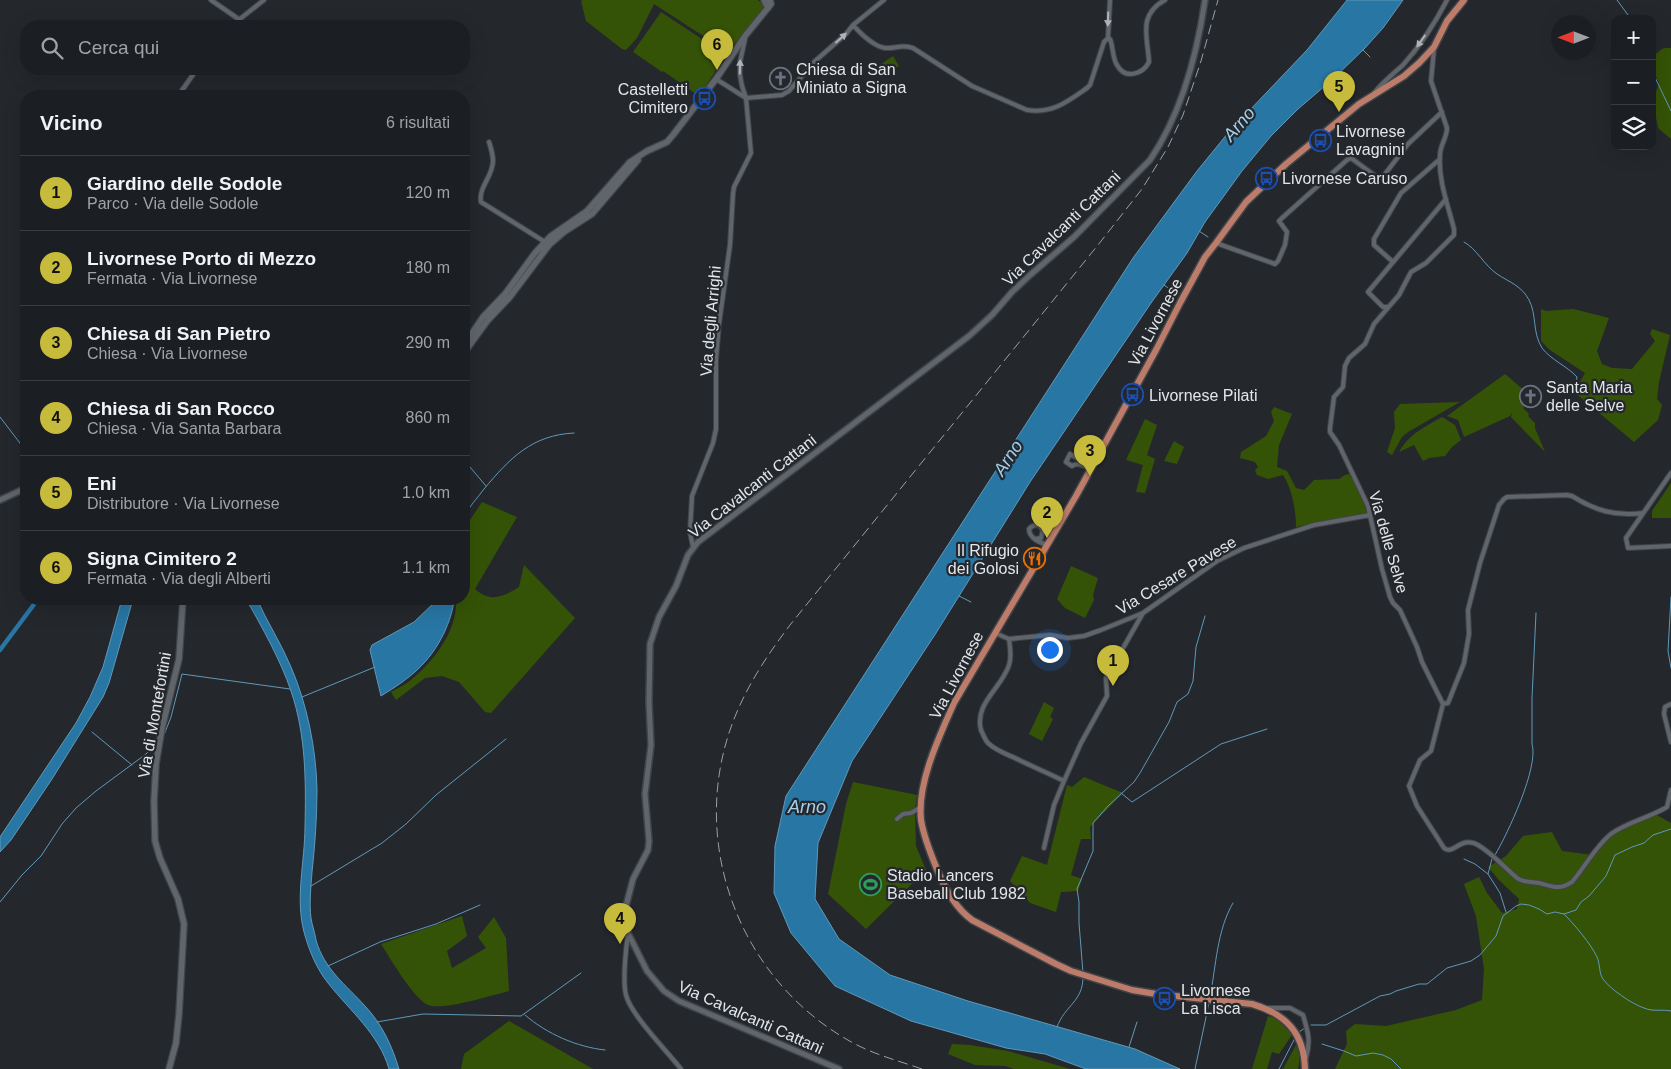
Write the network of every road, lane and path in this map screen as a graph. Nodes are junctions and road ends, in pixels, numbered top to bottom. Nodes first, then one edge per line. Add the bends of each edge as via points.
1 (211, 0) edge
2 (264, 0) edge
3 (764, 0) edge
4 (884, 0) edge
5 (1110, 0) edge
6 (1165, 0) edge
7 (1205, 0) edge
8 (1447, 0) edge
9 (1464, 0) edge
10 (771, 3) edge
11 (240, 20) joint
12 (853, 25) junction
13 (745, 36) junction
14 (1108, 38) junction
15 (1434, 47) junction
16 (192, 75) edge
17 (716, 79) junction
18 (182, 90) edge
19 (1372, 95) junction
20 (746, 98) junction
21 (1442, 112) junction
22 (489, 142) dead end
23 (1440, 159) junction
24 (1446, 199) junction
25 (1216, 243) junction
26 (547, 244) junction
27 (1393, 262) junction
28 (1387, 307) junction
29 (470, 336) edge
30 (470, 344) edge
31 (1082, 464) dead end
32 (1090, 469) junction
33 (1671, 473) edge
34 (20, 491) edge
35 (1, 499) edge
36 (1643, 513) junction
37 (1370, 516) junction
38 (1039, 526) junction
39 (1054, 533) junction
40 (1033, 538) junction
41 (1047, 545) junction
42 (1671, 546) edge
43 (693, 547) junction
44 (183, 605) edge
45 (1143, 613) junction
46 (995, 632) junction
47 (1009, 639) junction
48 (1443, 704) junction
49 (1671, 704) edge
50 (1671, 742) edge
51 (1064, 781) junction
52 (1671, 790) edge
53 (921, 807) junction
54 (911, 813) junction
55 (897, 819) dead end
56 (921, 819) junction
57 (1044, 848) dead end
58 (628, 933) junction
59 (1266, 1008) junction
60 (1305, 1066) edge
61 (169, 1069) edge
62 (681, 1069) edge
63 (839, 1069) edge

1 - 11 street
2 - 11 street
3 - 10 main road
4 - 12 street
5 -> 14 street
6 - 14 street via 1156,5 1147,20 1145,34 1149,62 1142,71 1131,74 1120,70
7 - 43 street, Via Cavalcanti Cattani via 1184,89 1150,160 969,336
8 -> 19 street via 1420,43
9 - 15 main road, Via Livornese via 1447,21
10 - 13 main road
12 - 14 street via 881,47 913,48 972,86 1036,111 1058,107 1090,85
20 -> 12 street via 775,97 789,91
13 - 17 main road
20 -> 13 street, Via degli Arrighi via 740,75
15 - 19 main road, Via Livornese via 1404,76
15 - 21 street, Via delle Selve via 1431,81
16 - 18 street
17 - 20 street
17 - 26 main road via 667,142 630,162 587,211 558,229
19 - 25 main road, Via Livornese via 1261,187
20 - 43 street, Via degli Arrighi via 751,153 734,187 716,359 716,429 692,496 690,532
21 - 23 street, Via delle Selve via 1447,133
21 - 25 street via 1408,144 1385,174 1380,177 1374,175 1350,158 1282,218 1279,221 1287,237 1275,264
22 - 26 street via 494,160 480,196 481,202
23 - 24 street, Via delle Selve
23 - 27 street via 1401,193 1374,239 1374,245
24 - 27 street
24 - 28 street, Via delle Selve via 1454,234 1411,272 1399,295
25 - 32 main road, Via Livornese via 1205,257
26 - 29 main road
26 - 30 main road
27 - 28 street via 1368,292
28 - 37 street, Via delle Selve via 1365,344 1346,363 1344,385 1334,397 1331,418 1330,432 1364,494
31 - 32 street
32 - 39 main road, Via Livornese
33 - 36 street
34 - 35 street
36 - 42 street via 1626,538 1628,548
36 - 48 street via 1604,512 1567,495 1504,499 1480,563 1468,610 1469,634 1464,662 1448,703
37 - 45 street, Via Cesare Pavese via 1314,525 1244,548 1217,561
37 - 48 street, Via delle Selve via 1390,597 1400,610
38 - 39 street
38 - 40 street via 1043,534
38 - 40 street via 1033,525 1029,529
39 - 41 main road, Via Livornese
40 - 41 street
41 - 46 main road, Via Livornese
43 - 58 street, Via Cavalcanti Cattani via 656,624 650,644 651,745 646,794 650,841 628,893
44 - 61 main road, Via di Montefortini via 179,659 162,728 154,801 155,841 178,899 184,924 179,1014
45 - 47 street, Via Cesare Pavese via 1084,636
45 - 51 street via 1106,678 1107,696
46 - 47 street
46 - 53 main road, Via Livornese via 954,703 942,731
47 - 51 street via 1011,656 1006,673 980,715 983,735 999,751
48 - 52 street via 1432,751 1420,760 1409,786 1417,806 1447,851 1461,844 1477,844 1517,879 1549,887 1567,885 1610,835 1666,807
49 - 50 street via 1664,714
51 - 57 street via 1054,805
53 - 54 street
53 - 56 main road, Via Livornese
54 - 55 street
54 - 56 street
56 - 59 main road, Via Livornese via 928,848 954,901 967,916 988,930 1072,971 1132,990
58 - 62 street via 626,994 635,1012
58 - 63 street, Via Cavalcanti Cattani via 647,971 664,991 679,1001
59 - 60 main road, Via Livornese via 1294,1030 1304,1054
59 - 60 street via 1290,1008 1303,1015 1309,1046

